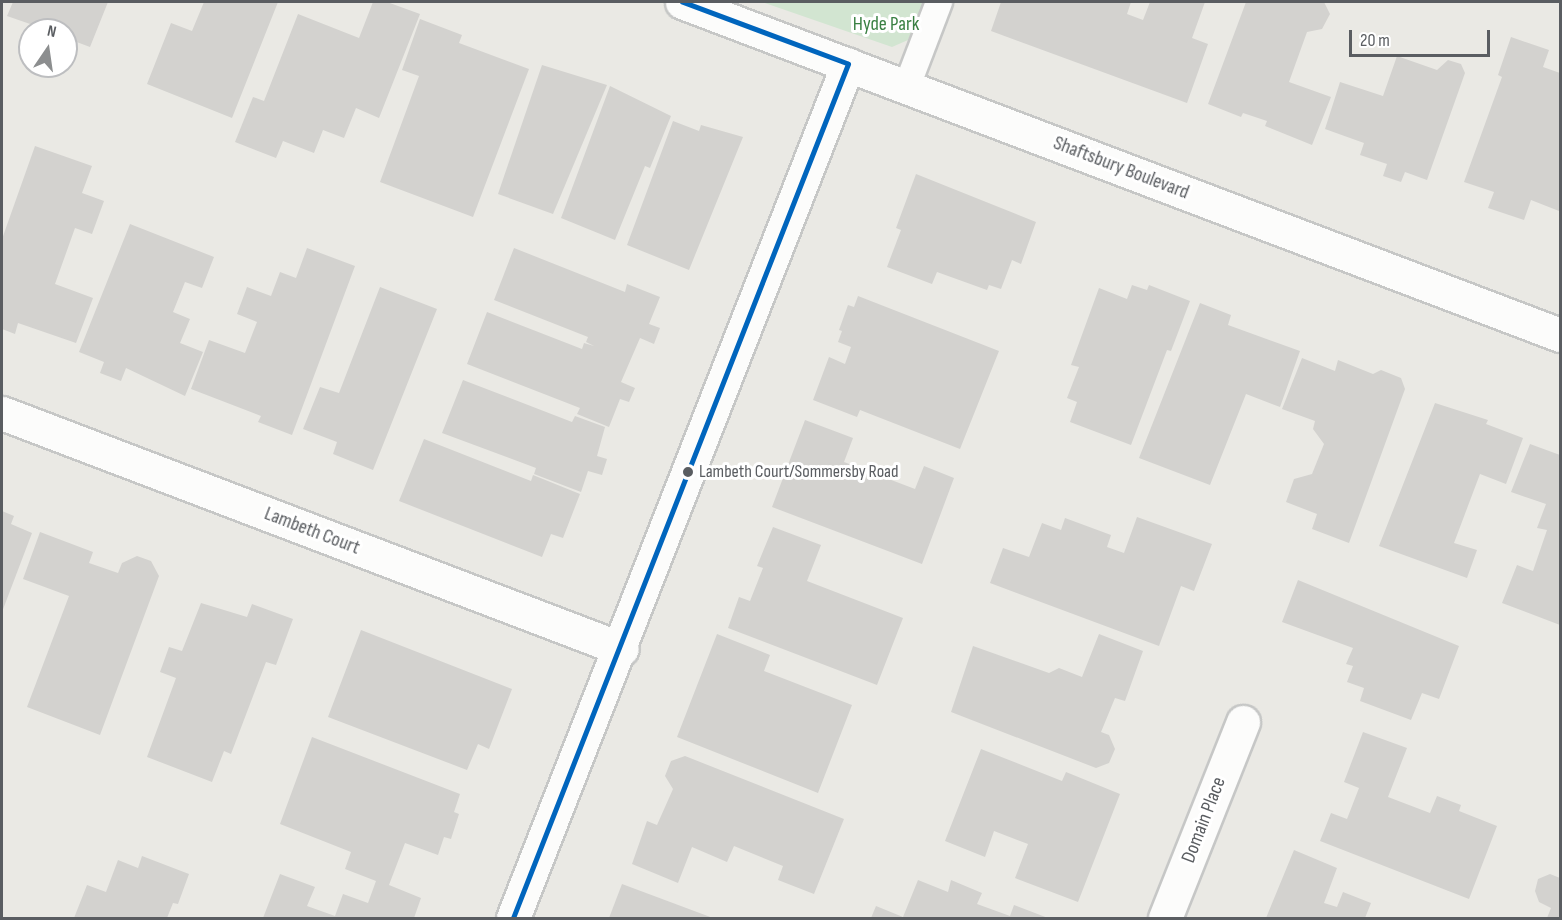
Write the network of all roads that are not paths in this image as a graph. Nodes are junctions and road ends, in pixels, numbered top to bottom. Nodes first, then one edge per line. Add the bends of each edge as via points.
1 (682, 2) edge
2 (939, 2) edge
3 (848, 64) junction
4 (906, 86) junction
5 (1560, 335) edge
6 (2, 413) edge
7 (622, 649) junction
8 (1243, 722) dead end
9 (513, 918) edge
10 (1166, 918) edge

1 - 3 street, Shaftsbury Boulevard
2 - 4 lane
3 - 4 street, Shaftsbury Boulevard
3 - 7 street
4 - 5 street, Shaftsbury Boulevard
6 - 7 street, Lambeth Court
7 - 9 street
8 - 10 street, Domain Place

